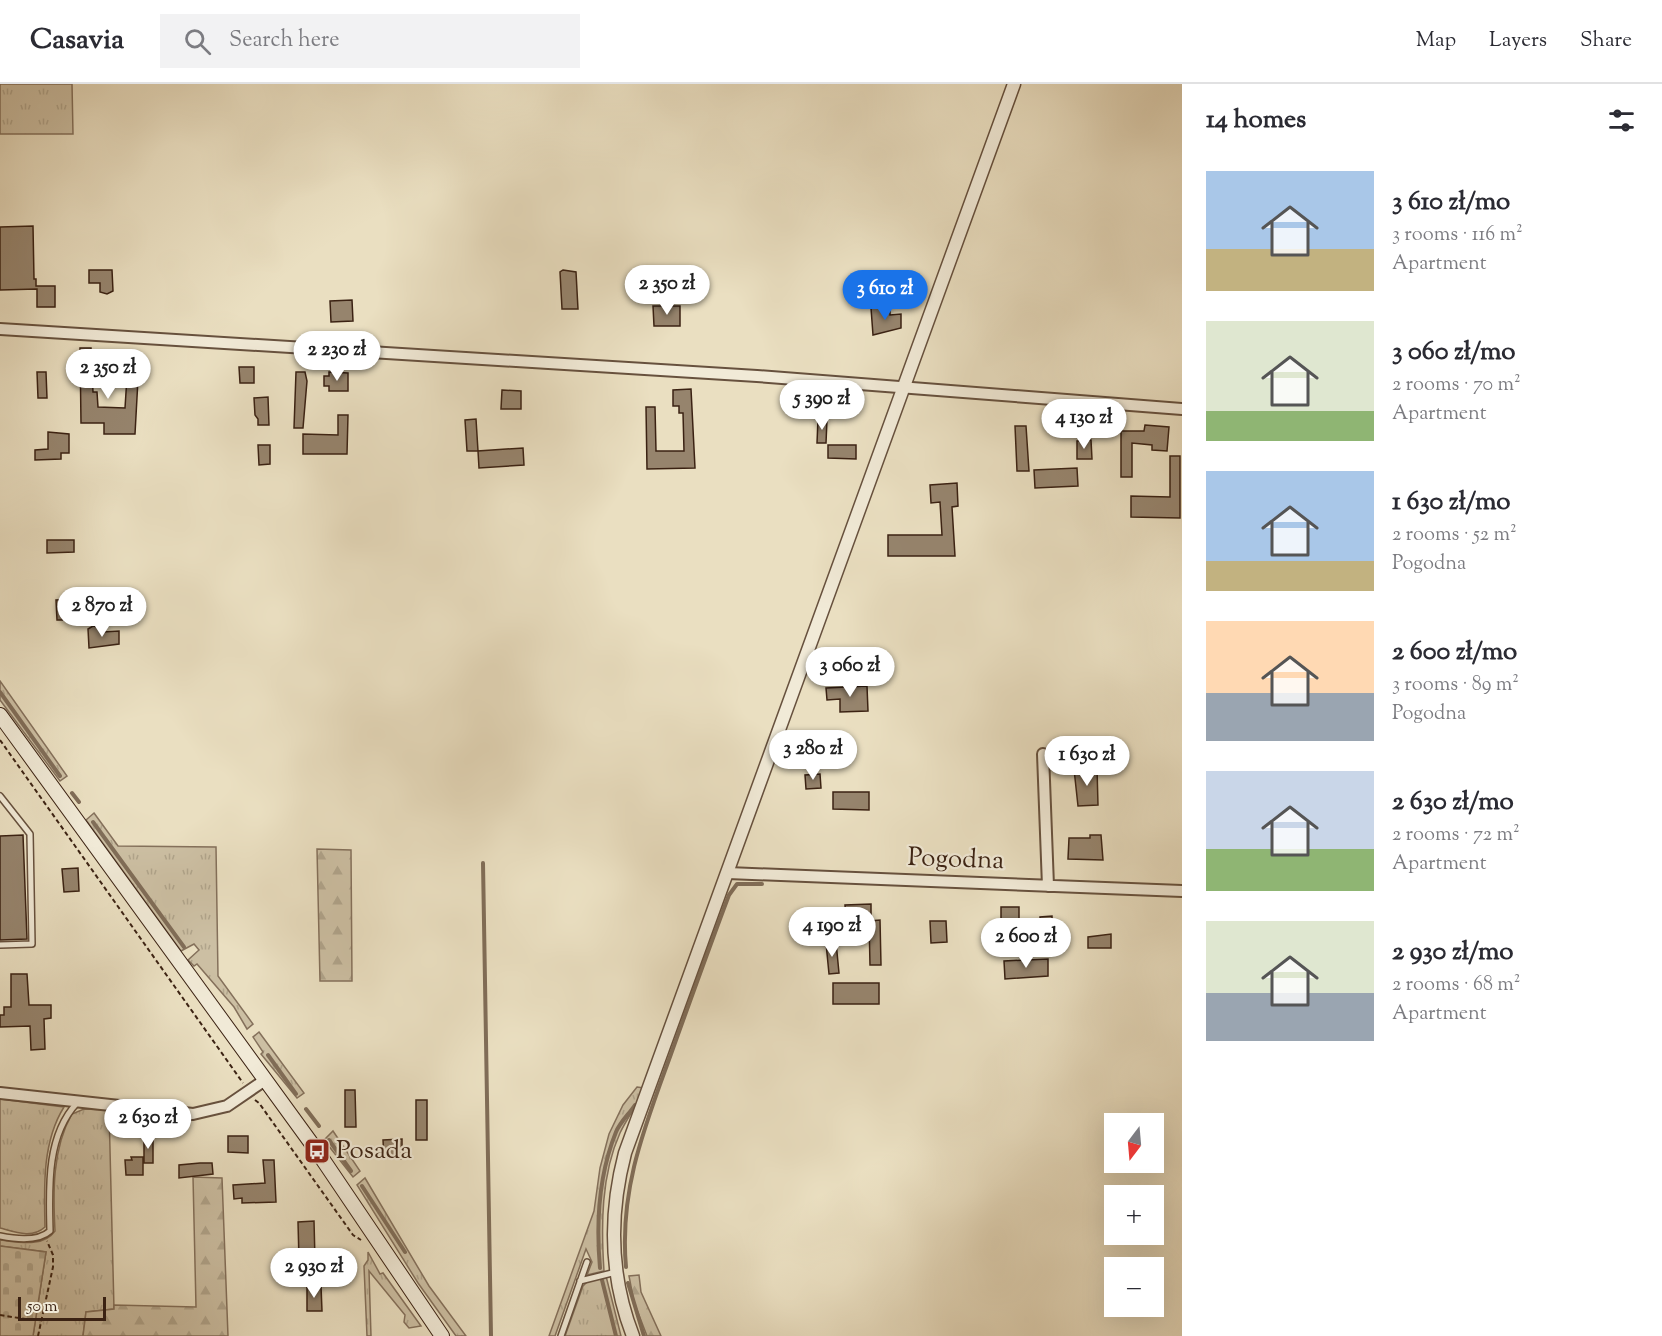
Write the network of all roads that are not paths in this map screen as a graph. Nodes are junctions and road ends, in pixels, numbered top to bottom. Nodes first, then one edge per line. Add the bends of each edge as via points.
1 (1014, 84) edge
2 (0, 329) edge
3 (903, 390) junction
4 (1182, 409) edge
5 (2, 721) edge
6 (1043, 753) dead end
7 (0, 796) edge
8 (728, 873) junction
9 (1048, 886) junction
10 (1182, 891) edge
11 (0, 945) edge
12 (266, 1080) junction
13 (0, 1093) edge
14 (78, 1102) junction
15 (0, 1236) edge
16 (587, 1262) dead end
17 (616, 1272) junction
18 (580, 1281) junction
19 (442, 1336) edge
20 (561, 1336) edge
21 (633, 1336) edge

1 - 3 street
2 - 3 street via 757,376
3 - 4 street
3 - 8 street
5 - 12 main road
6 - 9 street
7 - 11 lane via 30,834 32,944
8 - 9 street, Pogodna
8 - 17 street via 623,1163 614,1212
9 - 10 street, Pogodna
12 - 14 street via 227,1106 204,1113
12 - 19 main road
13 - 14 street
14 - 15 lane via 65,1116 58,1135 51,1170 50,1231 45,1236
16 - 18 lane
17 - 18 lane
17 - 21 street
18 - 20 lane

